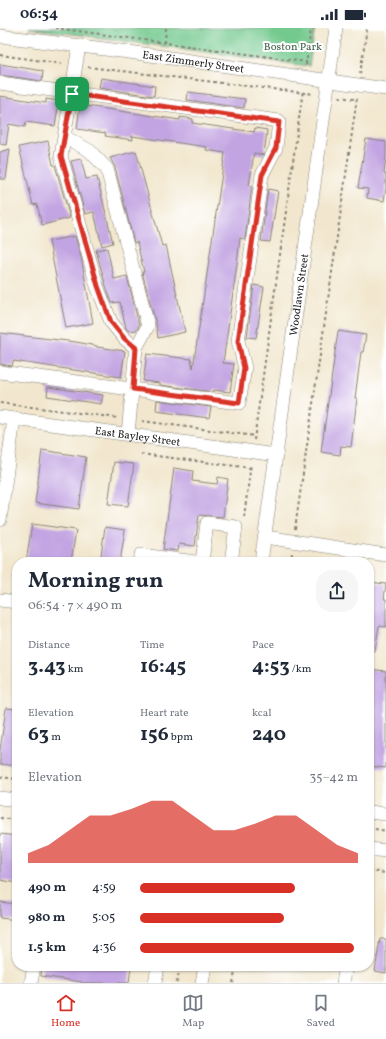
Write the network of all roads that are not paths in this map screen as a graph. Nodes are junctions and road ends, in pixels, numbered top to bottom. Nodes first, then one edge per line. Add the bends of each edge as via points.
1 (336, 28) edge
2 (0, 36) edge
3 (79, 46) junction
4 (329, 81) junction
5 (0, 83) edge
6 (386, 88) edge
7 (72, 94) junction
8 (65, 137) junction
9 (136, 348) junction
10 (0, 372) edge
11 (133, 389) junction
12 (0, 417) edge
13 (14, 419) junction
14 (128, 434) junction
15 (276, 455) junction
16 (0, 520) edge
17 (265, 537) junction
18 (386, 555) edge
19 (141, 557) edge
20 (157, 557) edge
21 (203, 557) edge
22 (232, 557) edge
23 (262, 557) edge
24 (0, 600) edge
25 (12, 601) edge
26 (0, 798) edge
27 (12, 799) edge
28 (374, 813) edge
29 (386, 814) edge
30 (374, 849) edge
31 (386, 851) edge
32 (33, 971) edge
33 (157, 971) edge
34 (203, 971) edge
35 (345, 971) edge
36 (32, 983) edge
37 (155, 983) edge
38 (202, 983) edge
39 (343, 983) edge

1 - 4 street, Woodlawn Street
2 - 3 street, East Zimmerly Street
3 - 4 street, East Zimmerly Street
3 - 7 street
4 - 6 street, East Zimmerly Street
4 - 15 street, Woodlawn Street
5 - 7 street
7 - 8 street
7 - 11 street via 279,122 276,148 262,175 239,333 238,341 244,368 239,403
8 - 9 street via 61,156 98,286 111,322
8 - 9 street via 90,151 107,170 148,326
9 - 11 street
10 - 11 street
11 - 14 street
12 - 13 street, East Bayley Street
13 - 14 street, East Bayley Street
13 - 16 street
14 - 15 street, East Bayley Street
15 - 17 street, Woodlawn Street
17 - 18 street
17 - 23 street, Woodlawn Street
19 - 20 street
21 - 22 street via 207,523 236,527
24 - 25 street
26 - 27 street
28 - 29 street
30 - 31 street
32 - 36 street
33 - 37 street
34 - 38 street
35 - 39 street

